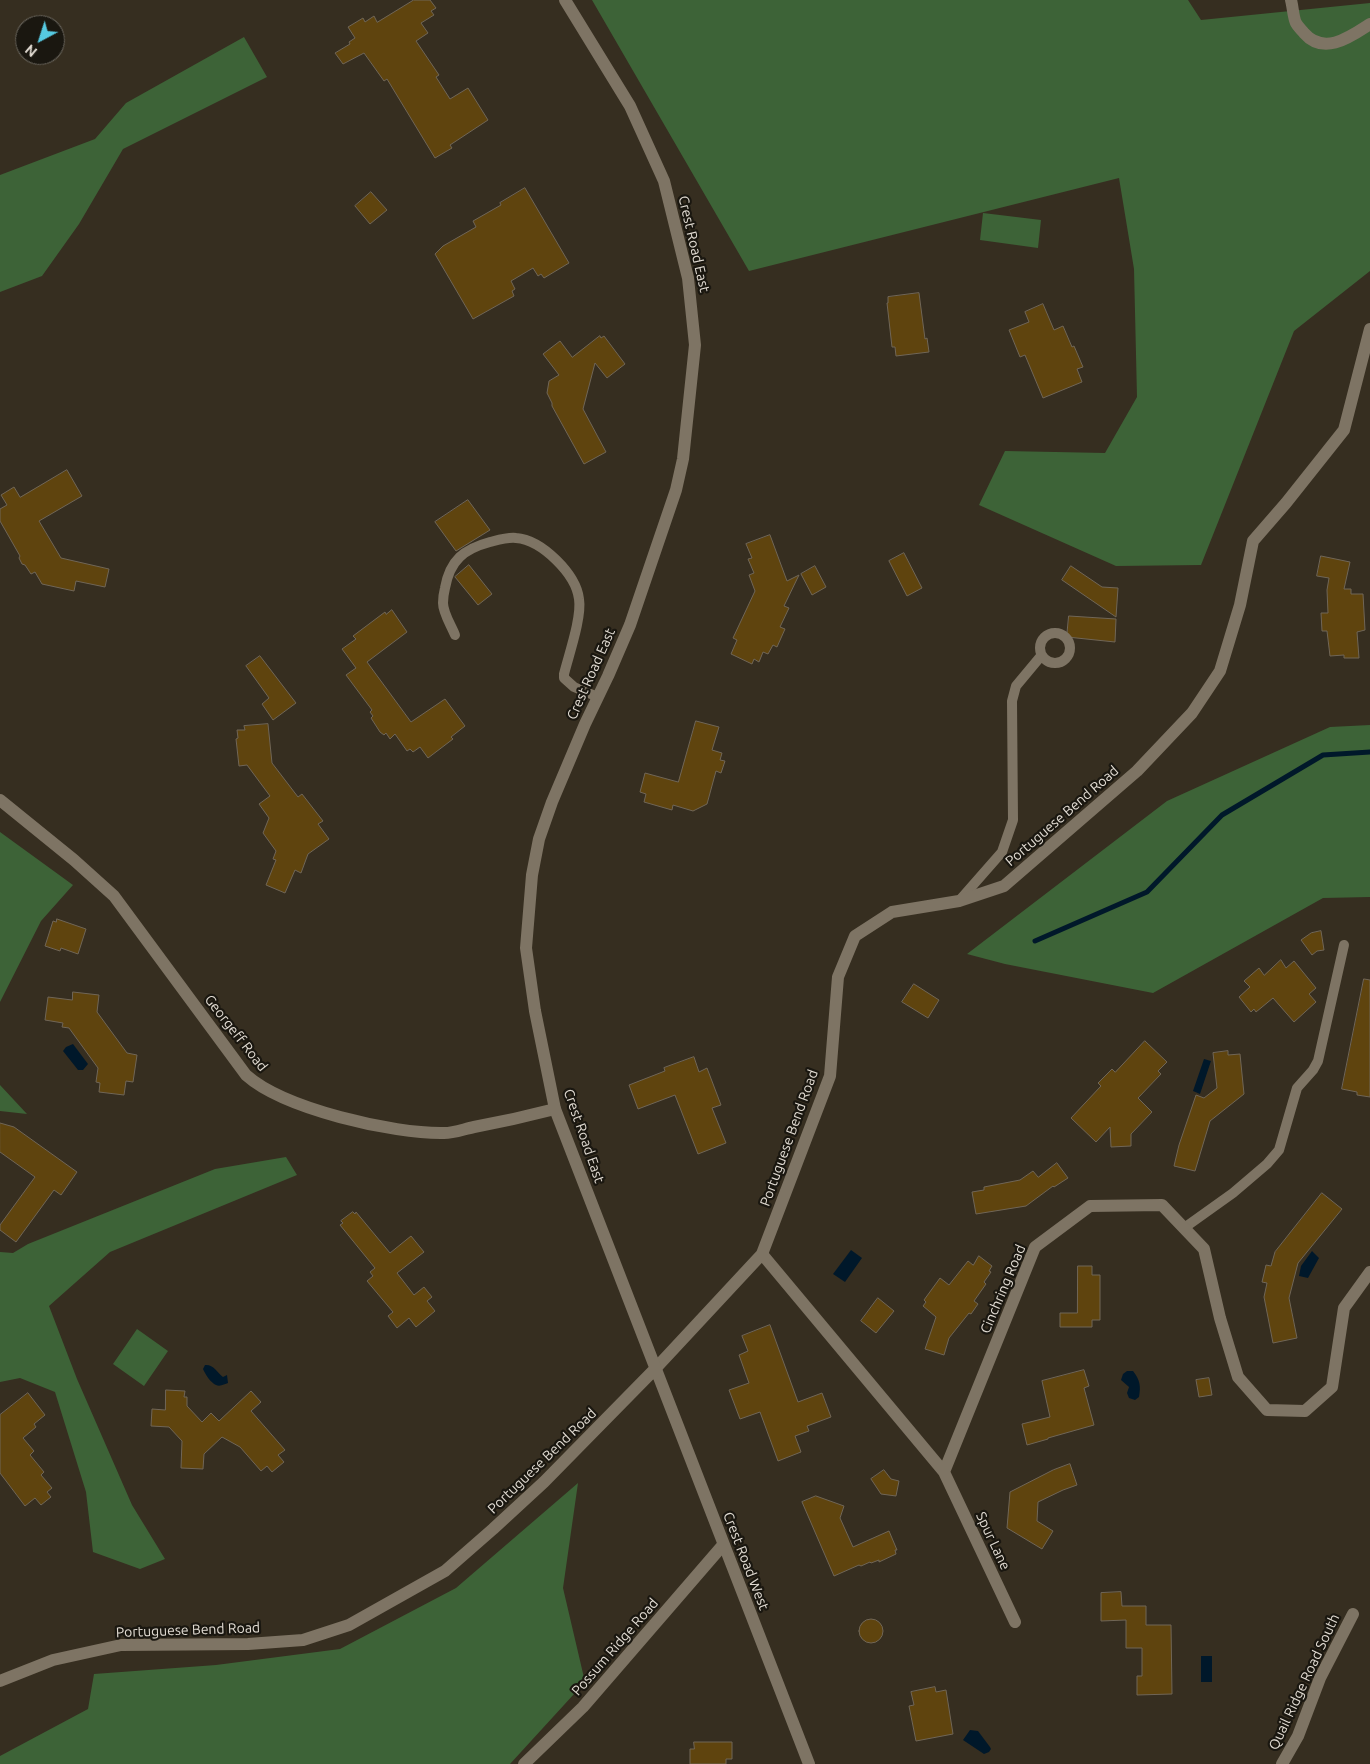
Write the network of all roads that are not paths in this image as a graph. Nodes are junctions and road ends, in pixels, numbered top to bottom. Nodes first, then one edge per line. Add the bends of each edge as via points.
1 (565, 0) edge
2 (1291, 0) edge
3 (1370, 24) edge
4 (1370, 329) edge
5 (455, 635) dead end
6 (1041, 656) dead end
7 (598, 697) junction
8 (0, 800) edge
9 (959, 900) junction
10 (1344, 945) dead end
11 (556, 1109) junction
12 (1184, 1228) junction
13 (762, 1254) junction
14 (1370, 1272) edge
15 (655, 1369) junction
16 (944, 1472) junction
17 (723, 1545) junction
18 (1353, 1614) dead end
19 (1015, 1622) dead end
20 (0, 1681) edge
21 (524, 1764) edge
22 (809, 1764) edge
23 (1282, 1764) edge

1 - 7 street, Crest Road East via 630,106 664,181 688,278 695,345 683,459 676,490 630,625
2 - 3 street via 1296,24 1319,44 1330,45 1347,39
4 - 9 street, Portuguese Bend Road via 1344,430 1252,541 1240,605 1220,671 1192,712 1137,771 1004,886
5 - 7 lane via 443,602 449,571 454,563 476,546 502,539 527,540 546,551 566,571 577,589 580,608 564,678 574,687
6 - 9 lane via 1016,686 1012,701 1014,820 1009,835 1002,852
7 - 11 street, Crest Road East via 552,802 532,876 526,948 535,1011
8 - 11 street, Georgeff Road via 114,896 246,1075 257,1084 295,1102 347,1119 404,1130 445,1133
9 - 13 street, Portuguese Bend Road via 892,912 855,936 838,977 830,1076
10 - 12 lane via 1318,1061 1297,1088 1279,1150 1233,1192
11 - 15 street, Crest Road East
12 - 14 street, Cinchring Road via 1204,1249 1238,1378 1267,1410 1305,1411 1332,1387 1344,1308
12 - 16 street, Cinchring Road via 1162,1205 1090,1206 1035,1246
13 - 15 street, Portuguese Bend Road
13 - 16 street
15 - 17 street, Crest Road West
15 - 20 street, Portuguese Bend Road via 544,1482 445,1571 349,1625 303,1640 121,1645 53,1660
16 - 19 street, Spur Lane
17 - 21 street, Possum Ridge Road via 583,1707
17 - 22 street, Crest Road West
18 - 23 street, Quail Ridge Road South

